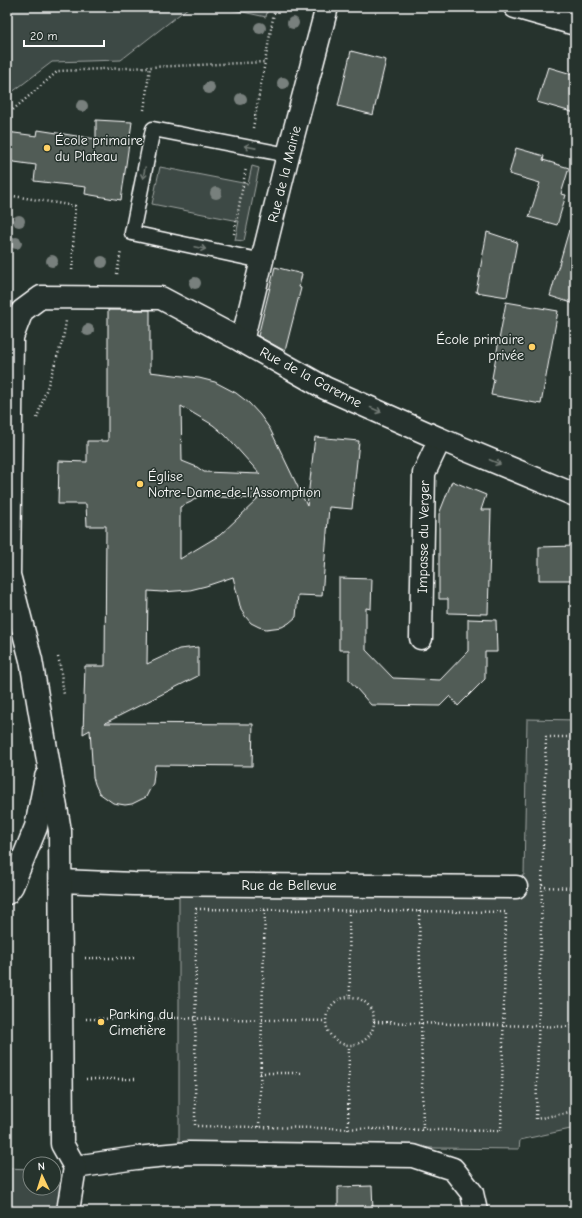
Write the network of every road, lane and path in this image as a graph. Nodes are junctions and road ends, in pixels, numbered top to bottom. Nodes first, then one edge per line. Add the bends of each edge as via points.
1 (515, 7) edge
2 (326, 10) edge
3 (575, 24) edge
4 (266, 62) dead end
5 (7, 115) edge
6 (288, 154) junction
7 (7, 195) edge
8 (262, 261) junction
9 (71, 297) junction
10 (242, 341) junction
11 (36, 422) dead end
12 (440, 439) junction
13 (575, 495) edge
14 (8, 575) edge
15 (421, 638) dead end
16 (56, 651) dead end
17 (64, 696) dead end
18 (575, 738) edge
19 (49, 766) junction
20 (61, 881) junction
21 (516, 887) joint
22 (542, 887) junction
23 (575, 888) edge
24 (7, 893) edge
25 (264, 909) junction
26 (350, 910) junction
27 (419, 911) junction
28 (134, 958) dead end
29 (62, 959) junction
30 (350, 997) junction
31 (195, 1018) junction
32 (62, 1019) junction
33 (262, 1020) junction
34 (326, 1021) junction
35 (374, 1022) junction
36 (421, 1023) junction
37 (503, 1025) junction
38 (539, 1026) junction
39 (575, 1027) edge
40 (350, 1045) junction
41 (302, 1073) dead end
42 (260, 1074) junction
43 (62, 1079) junction
44 (135, 1079) dead end
45 (575, 1110) edge
46 (259, 1127) junction
47 (348, 1129) junction
48 (423, 1130) junction
49 (75, 1167) junction
50 (68, 1211) edge
51 (476, 1211) edge

1 - 3 street
2 - 6 street, Rue de la Mairie
4 - 5 path via 58,71
6 - 8 street, Rue de la Mairie
6 -> 8 lane via 153,129 132,233
7 - 9 path via 75,206
8 - 10 street, Rue de la Mairie
9 - 10 street, Rue de la Garenne via 160,298
9 - 11 path via 64,339
9 - 14 street, Rue de la Garenne via 41,297 22,311 12,336
10 -> 12 street, Rue de la Garenne via 325,388
12 -> 13 street, Rue de la Garenne
12 - 15 street, Impasse du Verger via 424,473
14 - 19 street via 31,660
16 - 17 path
18 - 22 path via 546,737
19 - 20 street via 60,831
19 - 24 street via 36,827
20 - 21 street, Rue de Bellevue
20 - 29 street
21 - 22 path
22 - 23 path
22 - 38 path
25 - 26 path
25 - 31 path via 196,909
25 - 33 path
26 - 27 path
26 - 30 path
27 - 36 path
27 - 37 path via 506,912
28 - 29 path
29 - 32 street
30 - 34 path via 336,1001 327,1013
30 - 35 path via 358,998 369,1007
31 - 32 path
31 - 33 path
31 - 46 path via 195,1126
32 - 43 street
33 - 34 path
33 - 42 path
34 - 40 path via 327,1028 335,1040
35 - 36 path
35 - 40 path via 364,1041
36 - 37 path
36 - 48 path
37 - 38 path
37 - 48 path via 501,1131
38 - 39 path
38 - 45 path via 536,1119
40 - 47 path
41 - 42 path
42 - 46 path
43 - 44 path
43 - 49 street via 62,1144
46 - 47 path
47 - 48 path
49 - 50 street
49 - 51 street via 189,1153 413,1156 453,1169 472,1193

